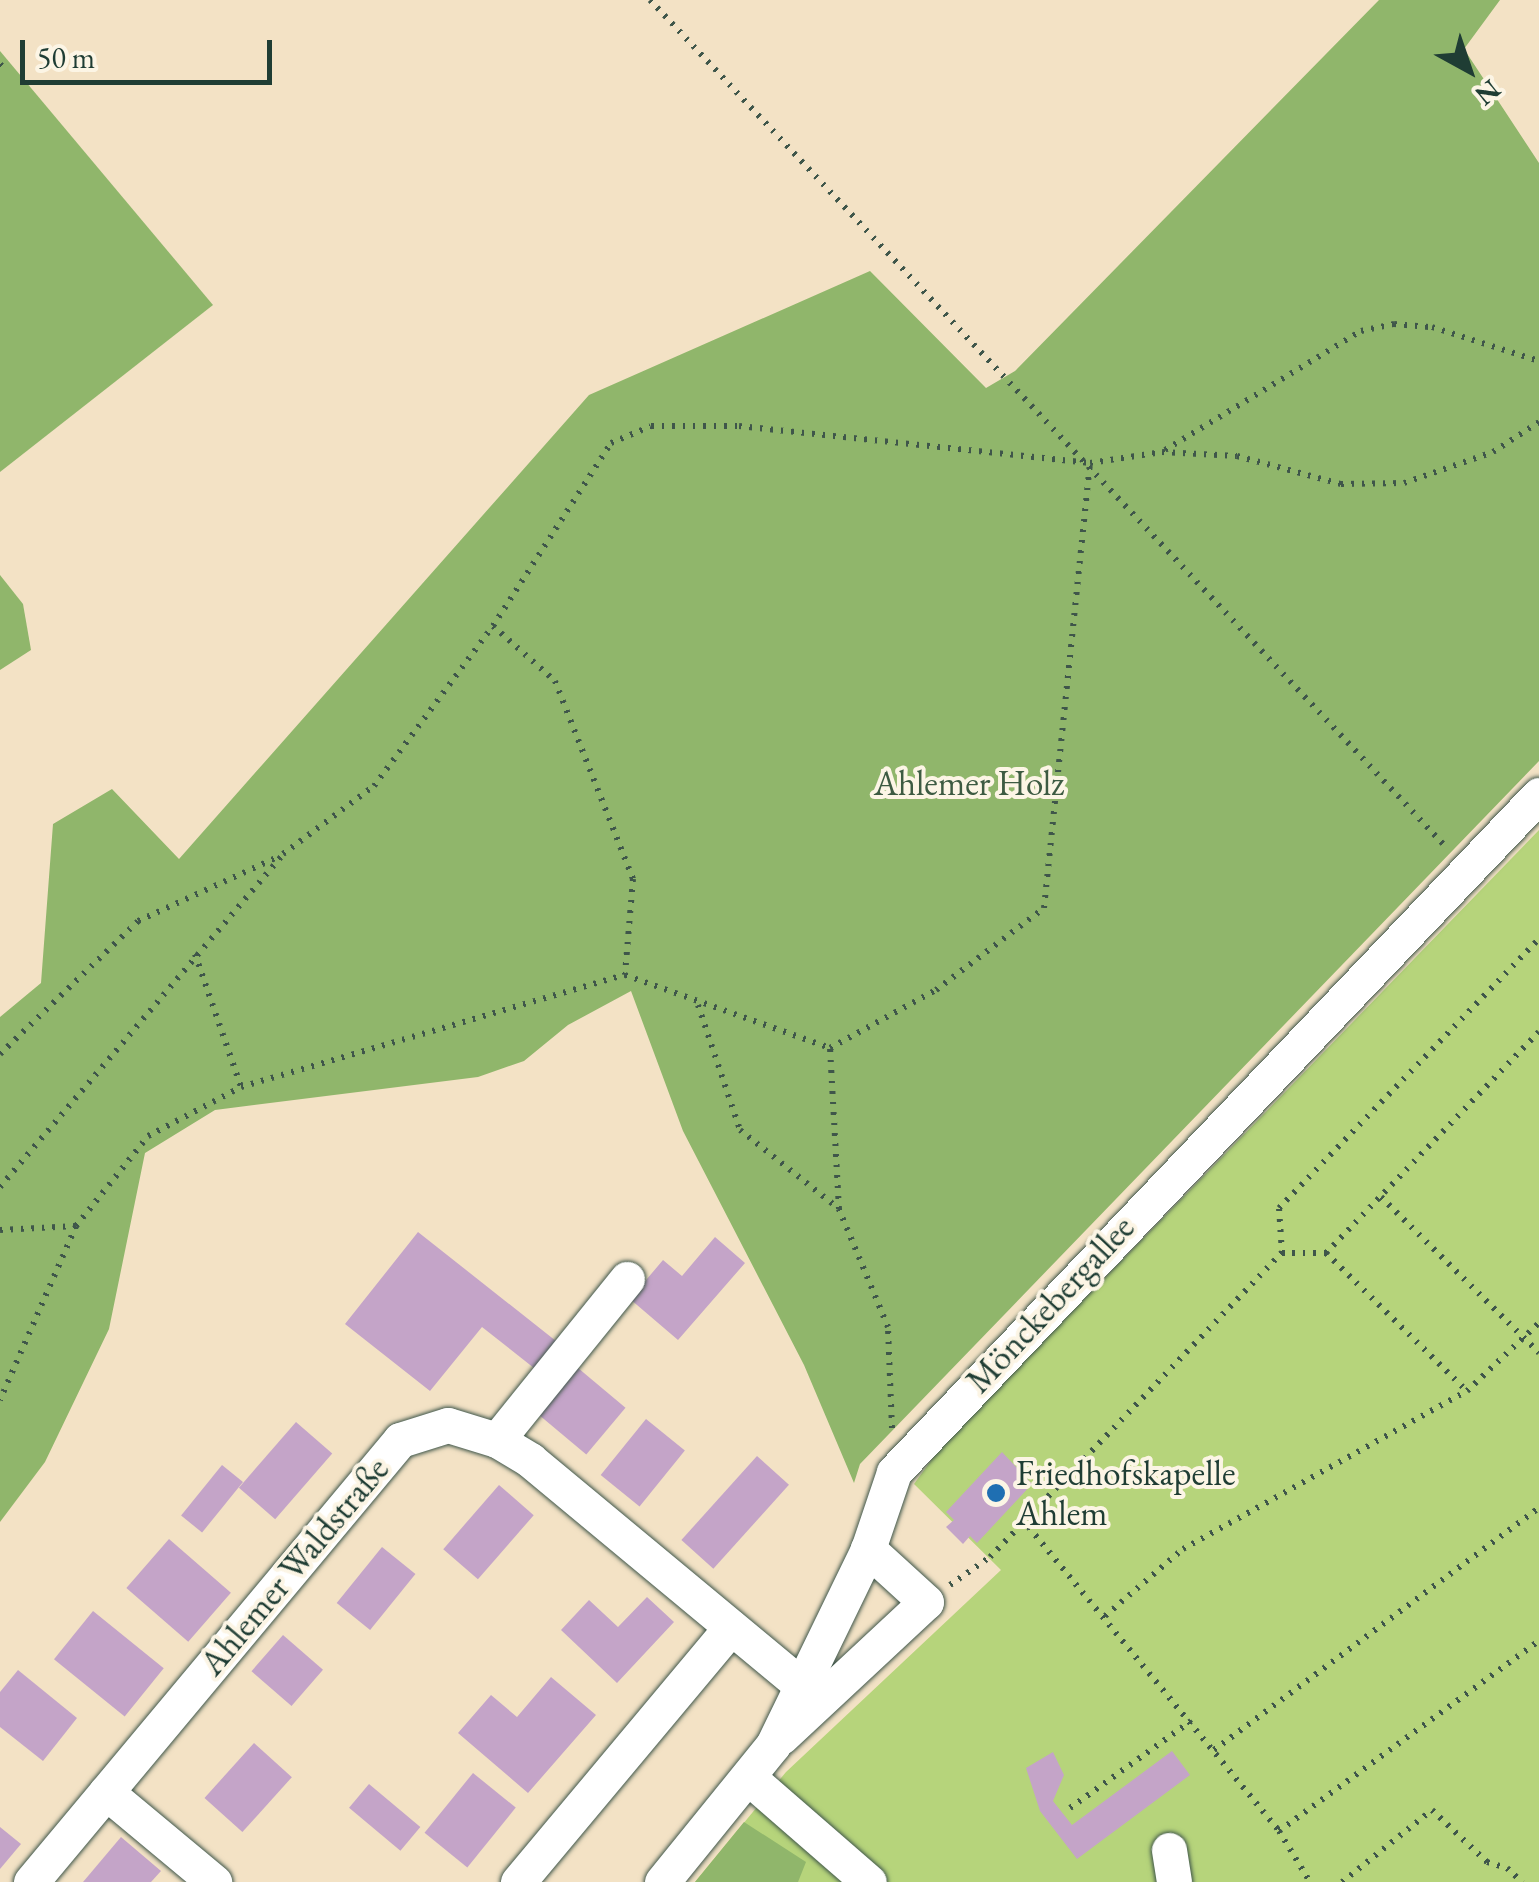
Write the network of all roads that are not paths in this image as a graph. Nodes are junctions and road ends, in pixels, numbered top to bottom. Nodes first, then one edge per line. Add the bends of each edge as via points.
1 (1539, 795) edge
2 (627, 1278) dead end
3 (497, 1440) junction
4 (868, 1549) junction
5 (731, 1628) junction
6 (799, 1683) junction
7 (773, 1745) junction
8 (748, 1777) junction
9 (106, 1792) junction
10 (31, 1882) edge
11 (214, 1882) edge
12 (518, 1882) edge
13 (662, 1882) edge
14 (868, 1882) edge

1 - 4 street, Mönckebergallee via 894,1472
2 - 3 street
3 - 5 street, Ahlemer Waldstraße via 530,1460
3 - 9 street, Ahlemer Waldstraße via 448,1425 400,1440
4 - 6 street, Mönckebergallee
4 - 7 street via 926,1602
5 - 6 street, Ahlemer Waldstraße
5 - 12 street
6 - 7 street, Mönckebergallee
7 - 8 street, Mönckebergallee
8 - 13 street, Mönckebergallee
8 - 14 street
9 - 10 street, Ahlemer Waldstraße
9 - 11 street

